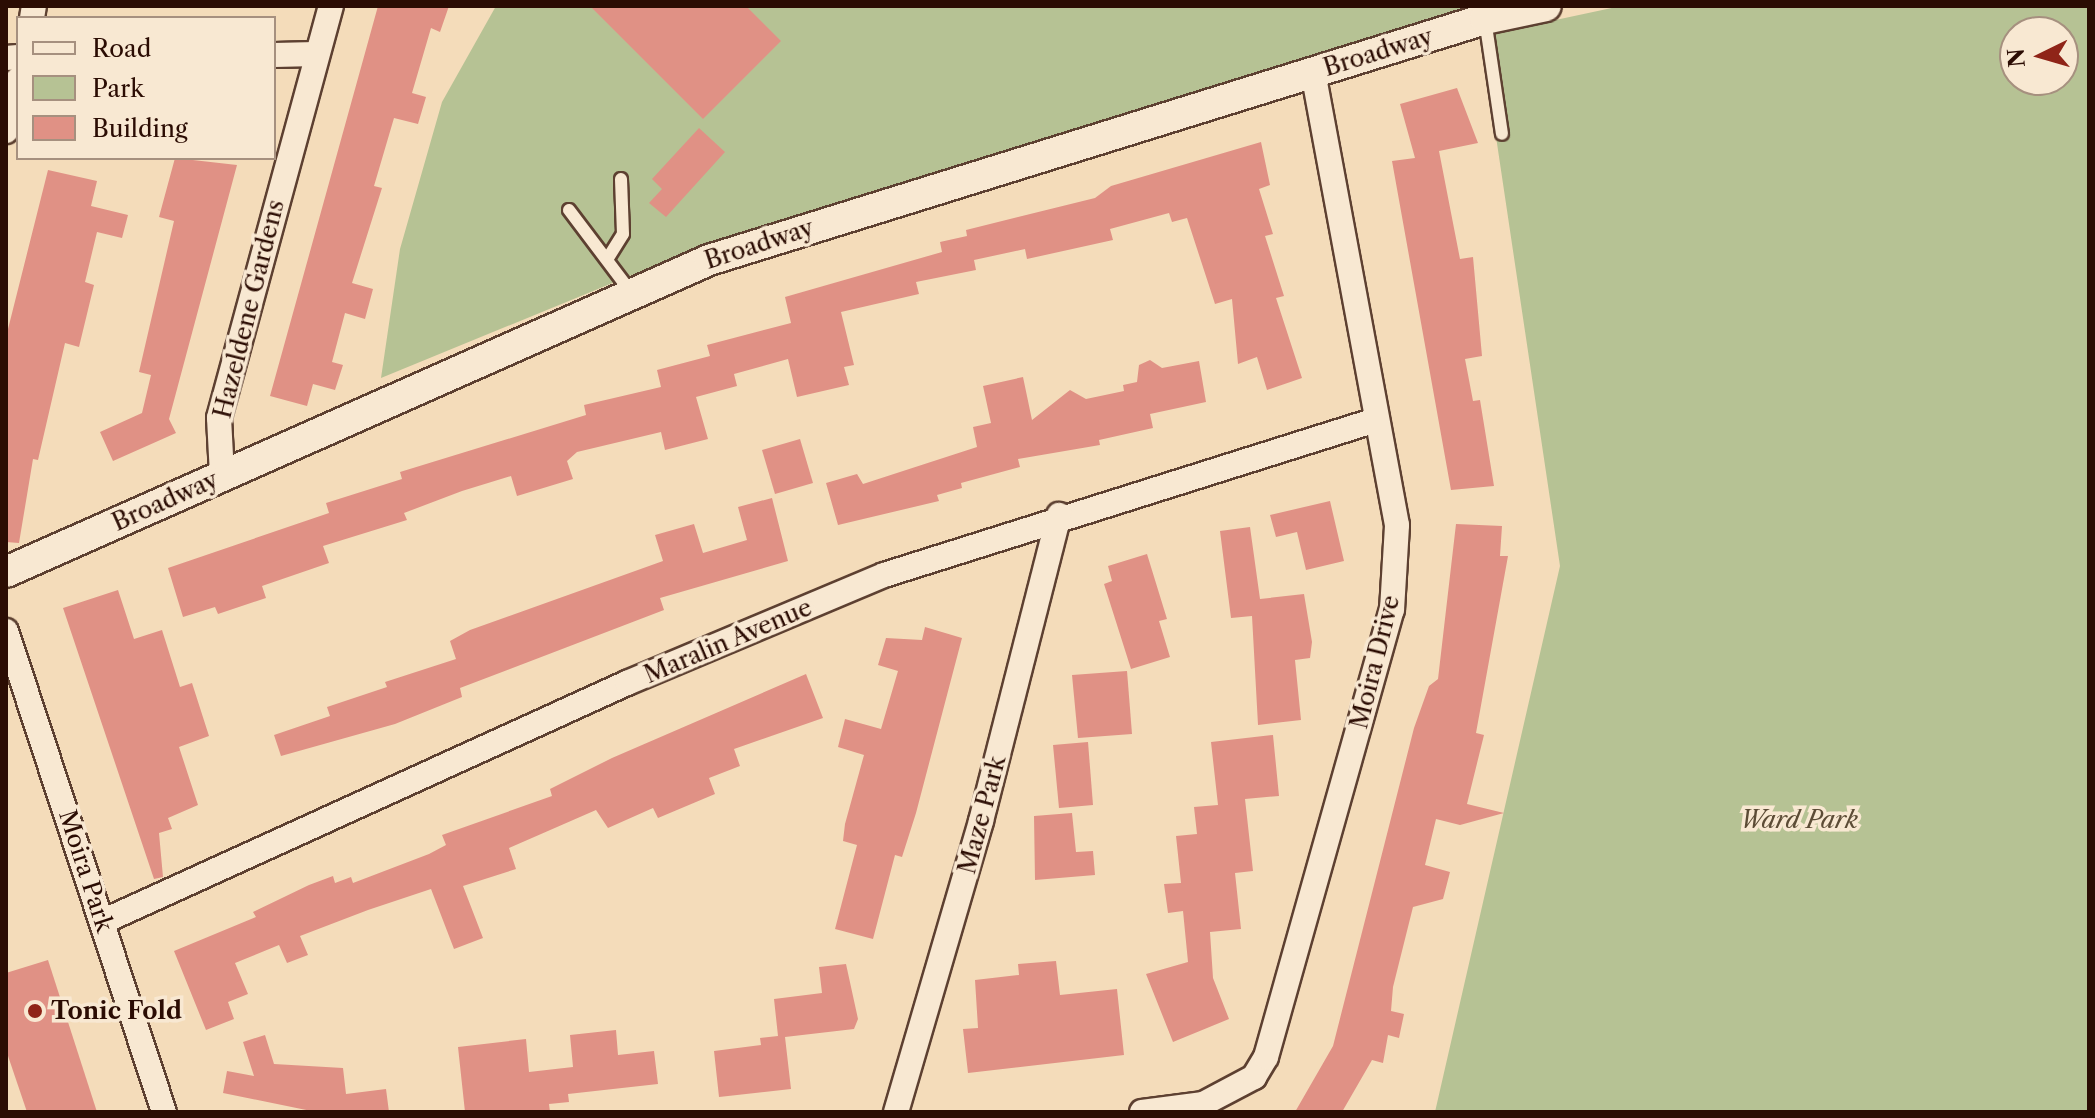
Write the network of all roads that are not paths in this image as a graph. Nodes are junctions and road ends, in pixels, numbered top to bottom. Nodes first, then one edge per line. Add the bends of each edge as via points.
1 (331, 6) edge
2 (1546, 6) edge
3 (1485, 19) junction
4 (316, 54) junction
5 (276, 55) edge
6 (1313, 72) junction
7 (16, 88) edge
8 (6, 131) edge
9 (1502, 134) dead end
10 (621, 179) dead end
11 (569, 210) dead end
12 (608, 258) junction
13 (630, 291) junction
14 (1376, 420) junction
15 (222, 475) junction
16 (1059, 515) junction
17 (6, 572) edge
18 (6, 631) edge
19 (102, 922) junction
20 (164, 1112) edge
21 (896, 1112) edge
22 (1142, 1112) edge

1 - 4 street, Hazeldene Gardens
2 - 3 street, Broadway
3 - 6 street, Broadway
3 - 9 lane
4 - 5 street
4 - 15 street, Hazeldene Gardens via 219,418
6 - 13 street, Broadway via 833,220
6 - 14 street, Moira Drive
7 - 8 street
10 - 12 lane via 623,234
11 - 12 lane
12 - 13 lane
13 - 15 street, Broadway
14 - 16 street, Maralin Avenue
14 - 22 street, Moira Drive via 1397,525 1392,610 1266,1057 1254,1077 1203,1104
15 - 17 street, Broadway
16 - 19 street, Maralin Avenue via 884,575 627,683
16 - 21 street, Maze Park via 981,821
18 - 19 street, Moira Park
19 - 20 street, Moira Park

